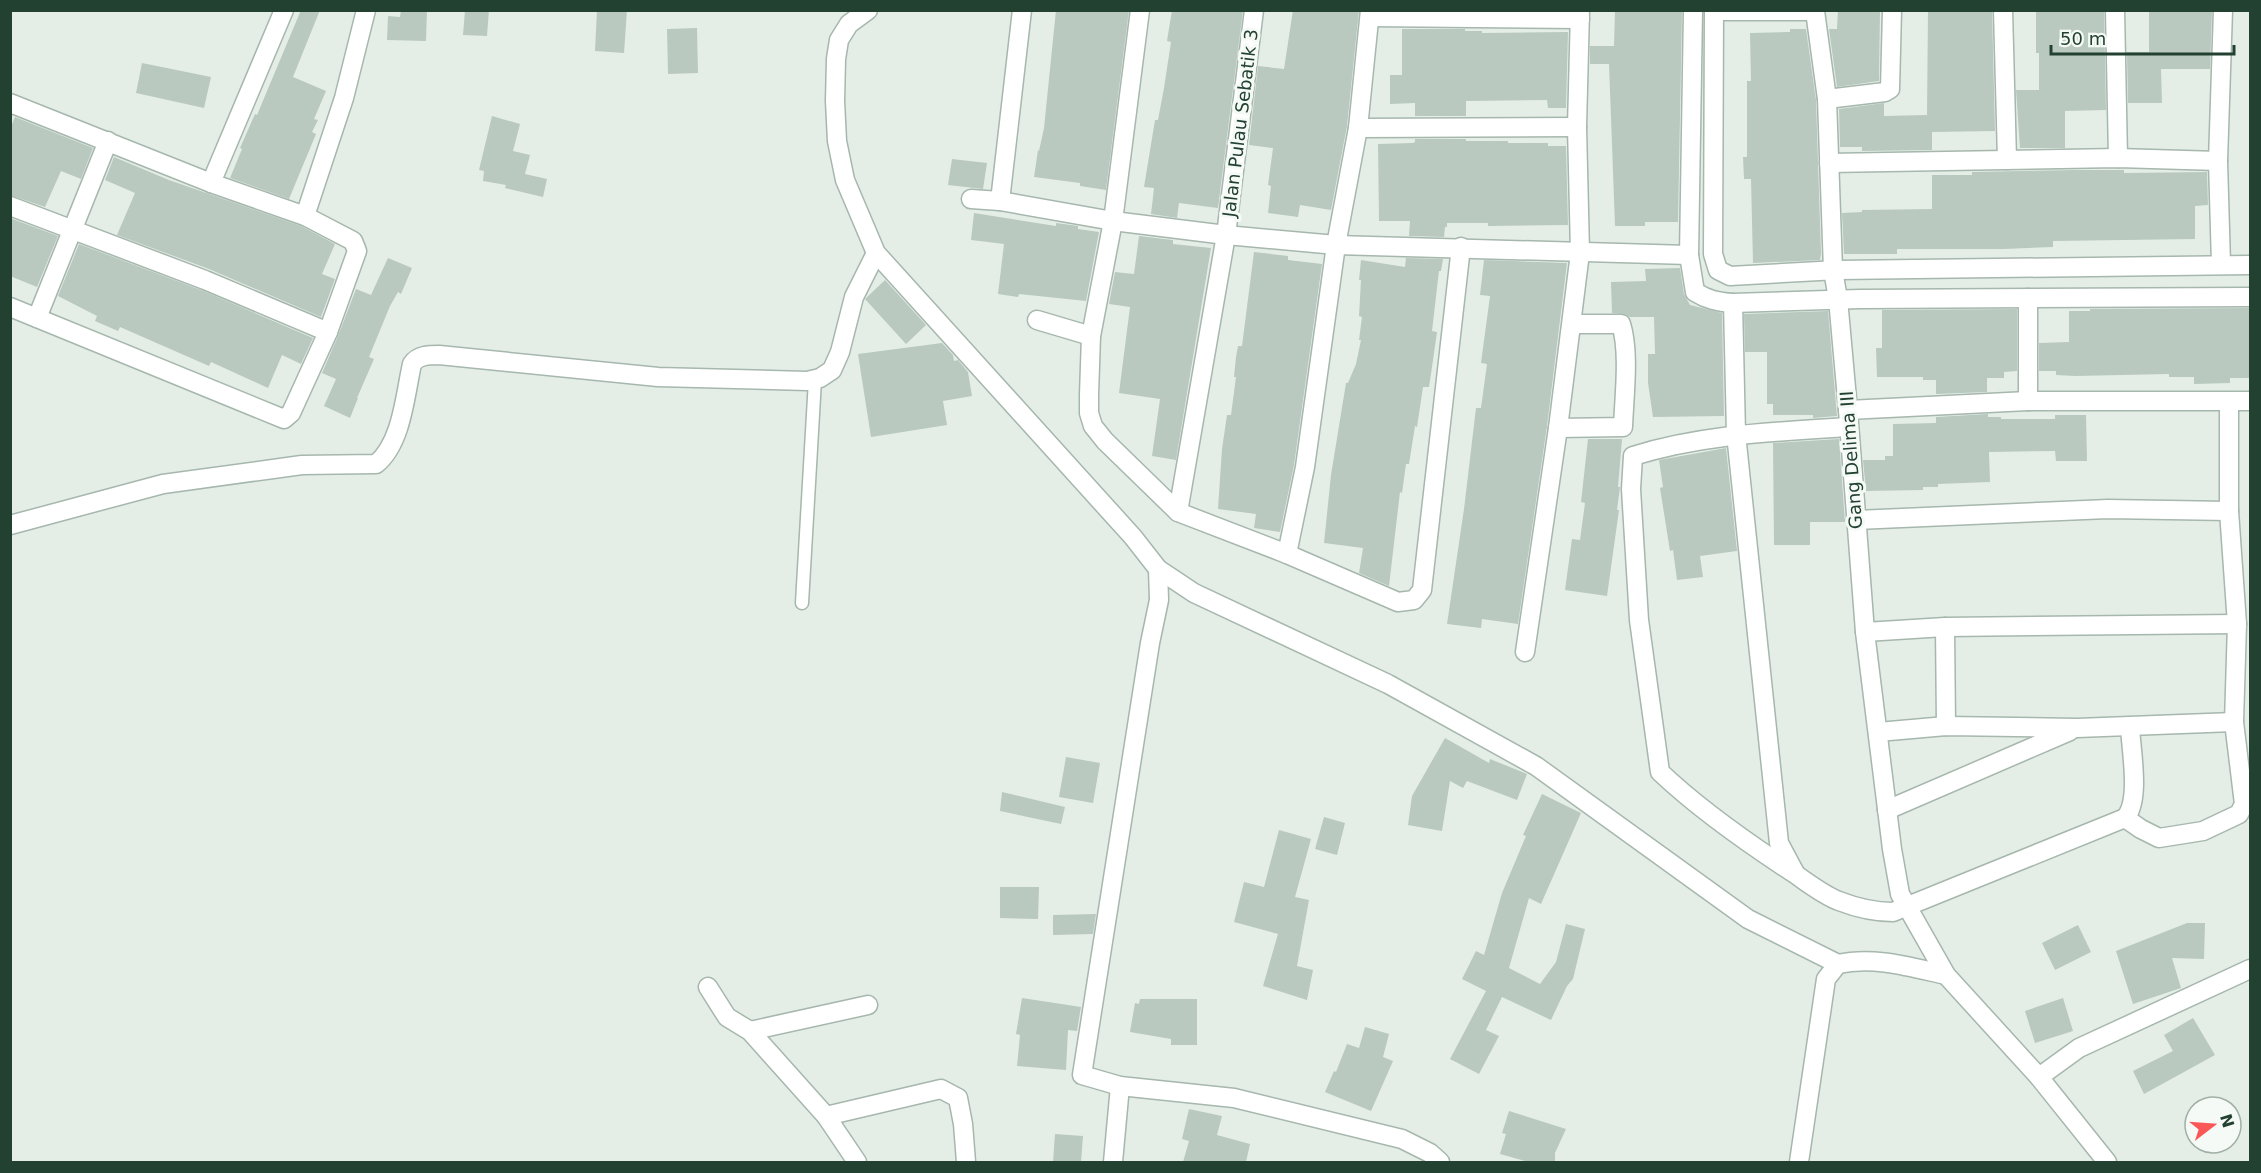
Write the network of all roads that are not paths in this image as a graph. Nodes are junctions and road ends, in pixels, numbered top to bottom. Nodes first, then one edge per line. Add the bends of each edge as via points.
1 (284, 10) edge
2 (366, 10) edge
3 (1022, 10) edge
4 (1140, 10) edge
5 (1254, 10) edge
6 (1693, 10) edge
7 (1815, 10) edge
8 (1892, 10) edge
9 (2003, 10) edge
10 (2115, 10) edge
11 (2223, 10) edge
12 (1714, 11) edge
13 (860, 12) edge
14 (1370, 14) edge
15 (1580, 15) edge
16 (1827, 99) junction
17 (10, 103) edge
18 (1577, 127) junction
19 (1358, 128) junction
20 (108, 141) junction
21 (2118, 158) junction
22 (2007, 160) junction
23 (2218, 161) junction
24 (1829, 163) junction
25 (211, 183) junction
26 (971, 199) dead end
27 (1000, 201) junction
28 (10, 206) edge
29 (305, 216) junction
30 (1113, 221) junction
31 (72, 229) junction
32 (1226, 236) junction
33 (1336, 245) junction
34 (1461, 247) junction
35 (876, 253) junction
36 (1580, 253) junction
37 (1689, 255) junction
38 (2222, 264) junction
39 (2250, 265) edge
40 (1833, 270) junction
41 (2250, 297) edge
42 (2028, 298) junction
43 (1838, 299) junction
44 (1733, 303) junction
45 (10, 308) edge
46 (37, 318) junction
47 (1037, 320) dead end
48 (1572, 324) junction
49 (328, 332) junction
50 (1091, 336) junction
51 (814, 380) junction
52 (2028, 401) junction
53 (2250, 401) edge
54 (2229, 402) junction
55 (1848, 419) junction
56 (1558, 428) junction
57 (1736, 434) junction
58 (2229, 510) junction
59 (1178, 512) junction
60 (1856, 520) junction
61 (10, 525) edge
62 (1287, 554) junction
63 (1158, 569) junction
64 (802, 603) dead end
65 (2243, 604) edge
66 (2237, 624) junction
67 (1945, 627) junction
68 (1865, 632) junction
69 (1525, 652) dead end
70 (2234, 722) junction
71 (1947, 726) junction
72 (2130, 727) junction
73 (2077, 728) junction
74 (1878, 732) junction
75 (1887, 810) junction
76 (2125, 818) junction
77 (1796, 875) junction
78 (1907, 908) junction
79 (1838, 964) junction
80 (2250, 969) edge
81 (1946, 975) junction
82 (708, 987) dead end
83 (868, 1005) dead end
84 (750, 1031) junction
85 (2039, 1077) junction
86 (1120, 1086) junction
87 (826, 1116) junction
88 (857, 1162) edge
89 (966, 1162) edge
90 (1113, 1162) edge
91 (1440, 1162) edge
92 (1799, 1162) edge
93 (2107, 1162) edge

1 - 25 street
2 - 29 street via 344,98
3 - 27 street
4 - 30 street
5 - 32 street, Jalan Pulau Sebatik 3
6 - 37 street
7 - 12 street
7 - 16 street, Gang Delima III
8 - 16 street via 1890,89
9 - 22 street
10 - 21 street
11 - 23 street
12 - 40 street via 1713,254 1718,270 1730,276
13 - 35 street via 839,40 837,141 845,180
14 - 15 street
14 - 19 street
15 - 18 street
16 - 24 street, Gang Delima III
17 - 20 street
18 - 19 street
18 - 36 street
19 - 33 street
20 - 25 street
20 - 31 street
21 - 22 street
21 - 23 street
22 - 24 street
23 - 38 street
24 - 40 street, Gang Delima III
25 - 29 street
26 - 27 street
27 - 30 street
28 - 31 street
29 - 49 street via 357,245 357,256
30 - 32 street
30 - 50 street
31 - 46 street
31 - 49 street
32 - 33 street
32 - 59 street, Jalan Pulau Sebatik 3
33 - 34 street
33 - 62 street via 1305,467
34 - 36 street
34 - 62 street via 1422,590 1414,600 1398,602
35 - 51 street via 855,297 832,369
35 - 63 street
36 - 37 street
36 - 48 street
37 - 44 street via 1695,292 1715,302
38 - 39 street
38 - 40 street
40 - 43 street, Gang Delima III
41 - 42 street
42 - 43 street
42 - 52 street
43 - 44 street
43 - 55 street, Gang Delima III
44 - 57 street
45 - 46 street
46 - 49 street via 284,418 291,413
47 - 50 street
48 - 56 street
48 - 56 street via 1621,324 1623,428
50 - 59 street via 1089,413 1093,426
51 - 61 street via 658,376 427,356 412,364 397,433 392,446 376,464 302,465 164,483
51 - 64 lane
52 - 54 street
52 - 55 street
53 - 54 street
54 - 58 street
55 - 57 street
55 - 60 street, Gang Delima III
56 - 69 street
57 - 77 street via 1779,843
57 - 77 street via 1669,445 1633,456 1631,489 1639,620 1655,746 1660,772 1678,790
58 - 60 street via 2108,509
58 - 65 street
59 - 62 street
60 - 68 street, Gang Delima III
63 - 79 street via 1194,593 1388,684 1536,766 1748,920
63 - 86 street via 1159,600 1082,1075
65 - 66 street
66 - 67 street
66 - 70 street
67 - 68 street
67 - 71 street
68 - 74 street, Gang Delima III
70 - 72 street
70 - 76 street via 2244,795 2239,814 2203,831 2159,838
71 - 73 street
71 - 74 street
72 - 73 street
72 - 76 street via 2134,797
73 - 75 street
74 - 75 street, Gang Delima III
75 - 78 street, Gang Delima III via 1900,894
76 - 78 street
77 - 78 street via 1837,900 1874,912
78 - 81 street, Gang Delima III
79 - 81 street via 1854,960 1898,964
79 - 92 street via 1826,979
80 - 85 street via 2079,1048
81 - 85 street, Gang Delima III
82 - 84 street via 727,1017
83 - 84 street
84 - 87 street
85 - 93 street, Gang Delima III
86 - 90 street
86 - 91 street via 1234,1098 1402,1139
87 - 88 street
87 - 89 street via 941,1089 958,1098

